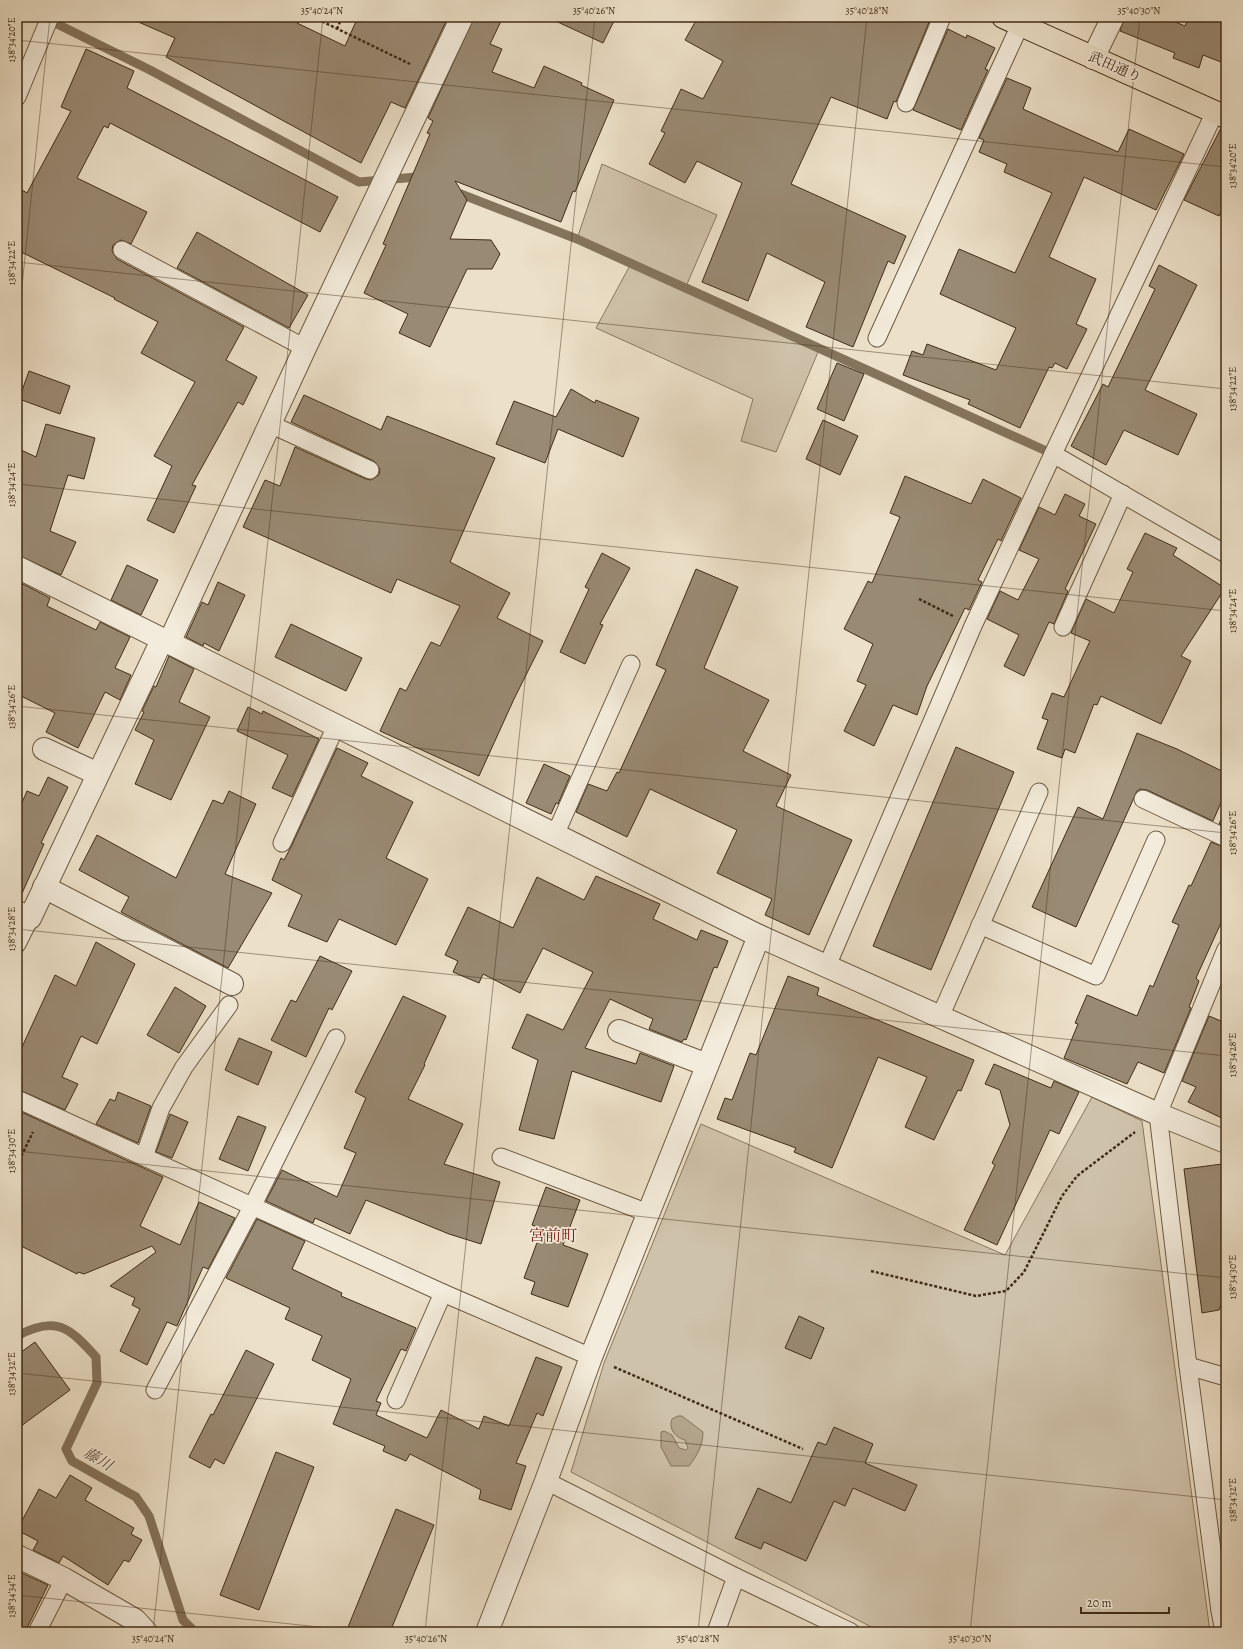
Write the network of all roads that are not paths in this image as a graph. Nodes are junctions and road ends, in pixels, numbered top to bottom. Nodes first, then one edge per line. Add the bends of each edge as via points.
1 (50, 17) edge
2 (462, 17) edge
3 (942, 17) edge
4 (1113, 17) edge
5 (1012, 21) edge
6 (1093, 58) junction
7 (17, 97) edge
8 (906, 103) dead end
9 (1220, 115) edge
10 (122, 250) dead end
11 (878, 338) dead end
12 (305, 348) junction
13 (270, 424) junction
14 (1053, 454) junction
15 (370, 470) dead end
16 (1123, 494) junction
17 (1226, 554) edge
18 (17, 567) edge
19 (1063, 627) dead end
20 (166, 642) junction
21 (630, 664) dead end
22 (336, 726) junction
23 (44, 748) dead end
24 (98, 774) junction
25 (1039, 792) dead end
26 (1143, 799) dead end
27 (555, 835) junction
28 (1226, 838) edge
29 (1156, 840) dead end
30 (282, 844) dead end
31 (44, 887) junction
32 (23, 915) edge
33 (980, 925) junction
34 (759, 936) junction
35 (17, 944) edge
36 (1226, 949) edge
37 (827, 966) junction
38 (232, 984) dead end
39 (229, 1005) dead end
40 (940, 1017) junction
41 (619, 1031) dead end
42 (336, 1038) dead end
43 (707, 1065) junction
44 (17, 1099) edge
45 (1158, 1114) junction
46 (1226, 1142) edge
47 (144, 1157) junction
48 (501, 1157) dead end
49 (252, 1207) junction
50 (648, 1213) junction
51 (443, 1293) junction
52 (590, 1357) junction
53 (1188, 1366) junction
54 (1226, 1377) edge
55 (155, 1390) dead end
56 (396, 1400) dead end
57 (546, 1481) junction
58 (17, 1556) edge
59 (736, 1577) junction
60 (64, 1579) junction
61 (1223, 1612) edge
62 (492, 1631) edge
63 (37, 1632) edge
64 (146, 1632) edge
65 (716, 1632) edge
66 (851, 1632) edge
67 (1224, 1632) edge

1 - 7 lane
2 - 12 street
3 - 8 lane
4 - 6 street
5 - 6 main road, 武田通り
5 - 11 lane
6 - 9 main road, 武田通り
9 - 14 lane
10 - 12 lane
12 - 13 street
13 - 15 lane
13 - 20 street
14 - 16 lane
14 - 37 lane via 973,626
16 - 17 lane
16 - 19 lane
18 - 20 street
20 - 22 street
20 - 24 street
21 - 27 lane
22 - 27 street
22 - 30 lane
23 - 24 street
24 - 31 street
25 - 33 lane
26 - 28 lane
27 - 34 street
29 - 33 lane via 1096,976
31 - 32 street
31 - 38 street
32 - 35 lane
33 - 40 lane
34 - 37 street
34 - 43 street
36 - 45 lane
37 - 40 street
39 - 47 lane via 184,1067 161,1108
40 - 45 street
41 - 43 street
42 - 49 lane
43 - 50 street
44 - 47 lane
45 - 46 street
45 - 53 lane
47 - 49 lane
48 - 50 lane
49 - 51 lane
49 - 55 lane
50 - 52 street
51 - 52 lane
51 - 56 lane
52 - 57 street
53 - 54 lane
53 - 61 lane
57 - 59 lane
57 - 62 street
58 - 60 street
59 - 65 lane
59 - 66 lane
60 - 63 lane
60 - 64 street via 135,1620
61 - 67 lane

